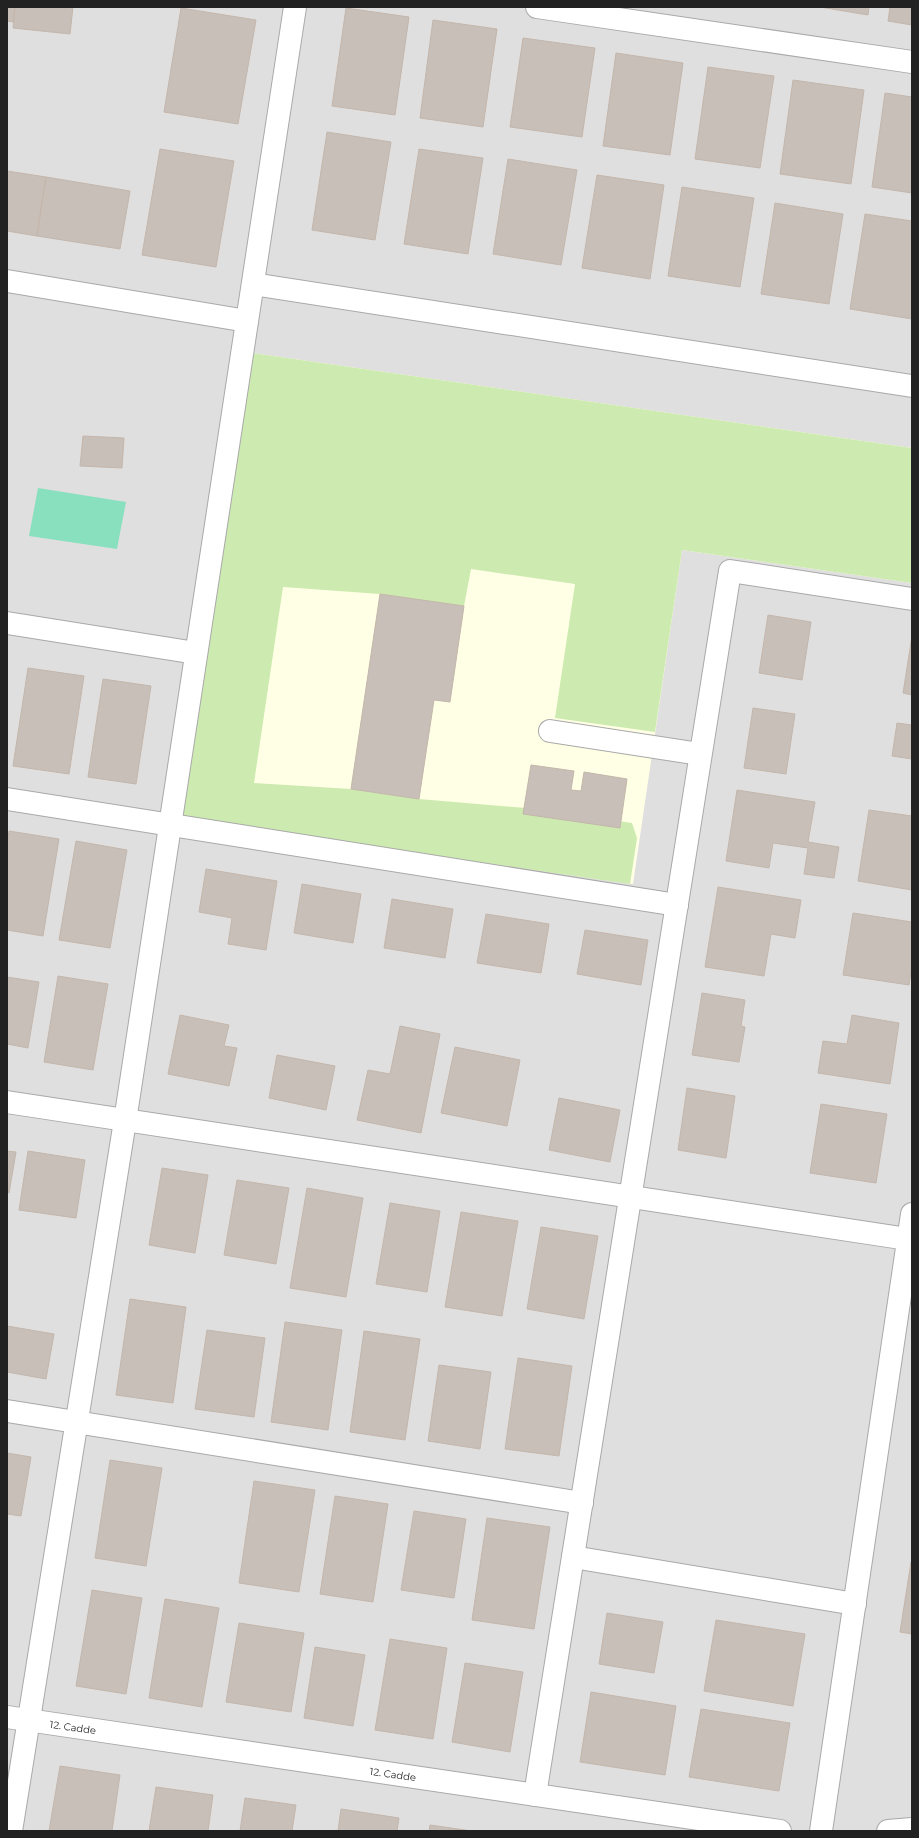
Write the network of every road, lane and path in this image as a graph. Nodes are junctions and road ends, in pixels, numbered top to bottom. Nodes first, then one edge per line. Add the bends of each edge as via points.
1 (295, 7) edge
2 (537, 7) edge
3 (912, 62) edge
4 (7, 281) edge
5 (253, 284) junction
6 (247, 321) junction
7 (912, 386) edge
8 (912, 599) edge
9 (7, 623) edge
10 (196, 653) junction
11 (550, 731) dead end
12 (700, 754) junction
13 (7, 799) edge
14 (170, 824) junction
15 (677, 905) junction
16 (7, 1102) edge
17 (125, 1121) junction
18 (630, 1197) junction
19 (912, 1214) edge
20 (908, 1239) junction
21 (7, 1412) edge
22 (77, 1423) junction
23 (582, 1503) junction
24 (573, 1557) junction
25 (855, 1604) junction
26 (7, 1717) edge
27 (28, 1721) junction
28 (535, 1795) junction
29 (912, 1829) edge
30 (11, 1831) edge
31 (780, 1831) edge
32 (821, 1831) edge
33 (888, 1831) edge

1 - 5 street
2 - 3 street
4 - 6 street
5 - 6 street
5 - 7 street
6 - 10 street
8 - 12 street via 730,570
9 - 10 street
10 - 14 street
11 - 12 street
12 - 15 street
13 - 14 street
14 - 15 street
14 - 17 street
15 - 18 street
16 - 17 street
17 - 18 street
17 - 22 street
18 - 20 street
18 - 23 street
19 - 20 street
20 - 25 street
21 - 22 street
22 - 23 street
22 - 27 street
23 - 24 street
24 - 25 street
24 - 28 street
25 - 32 street
26 - 27 street, 12. Cadde
27 - 28 street, 12. Cadde
27 - 30 street
28 - 31 street, 12. Cadde
29 - 33 street

